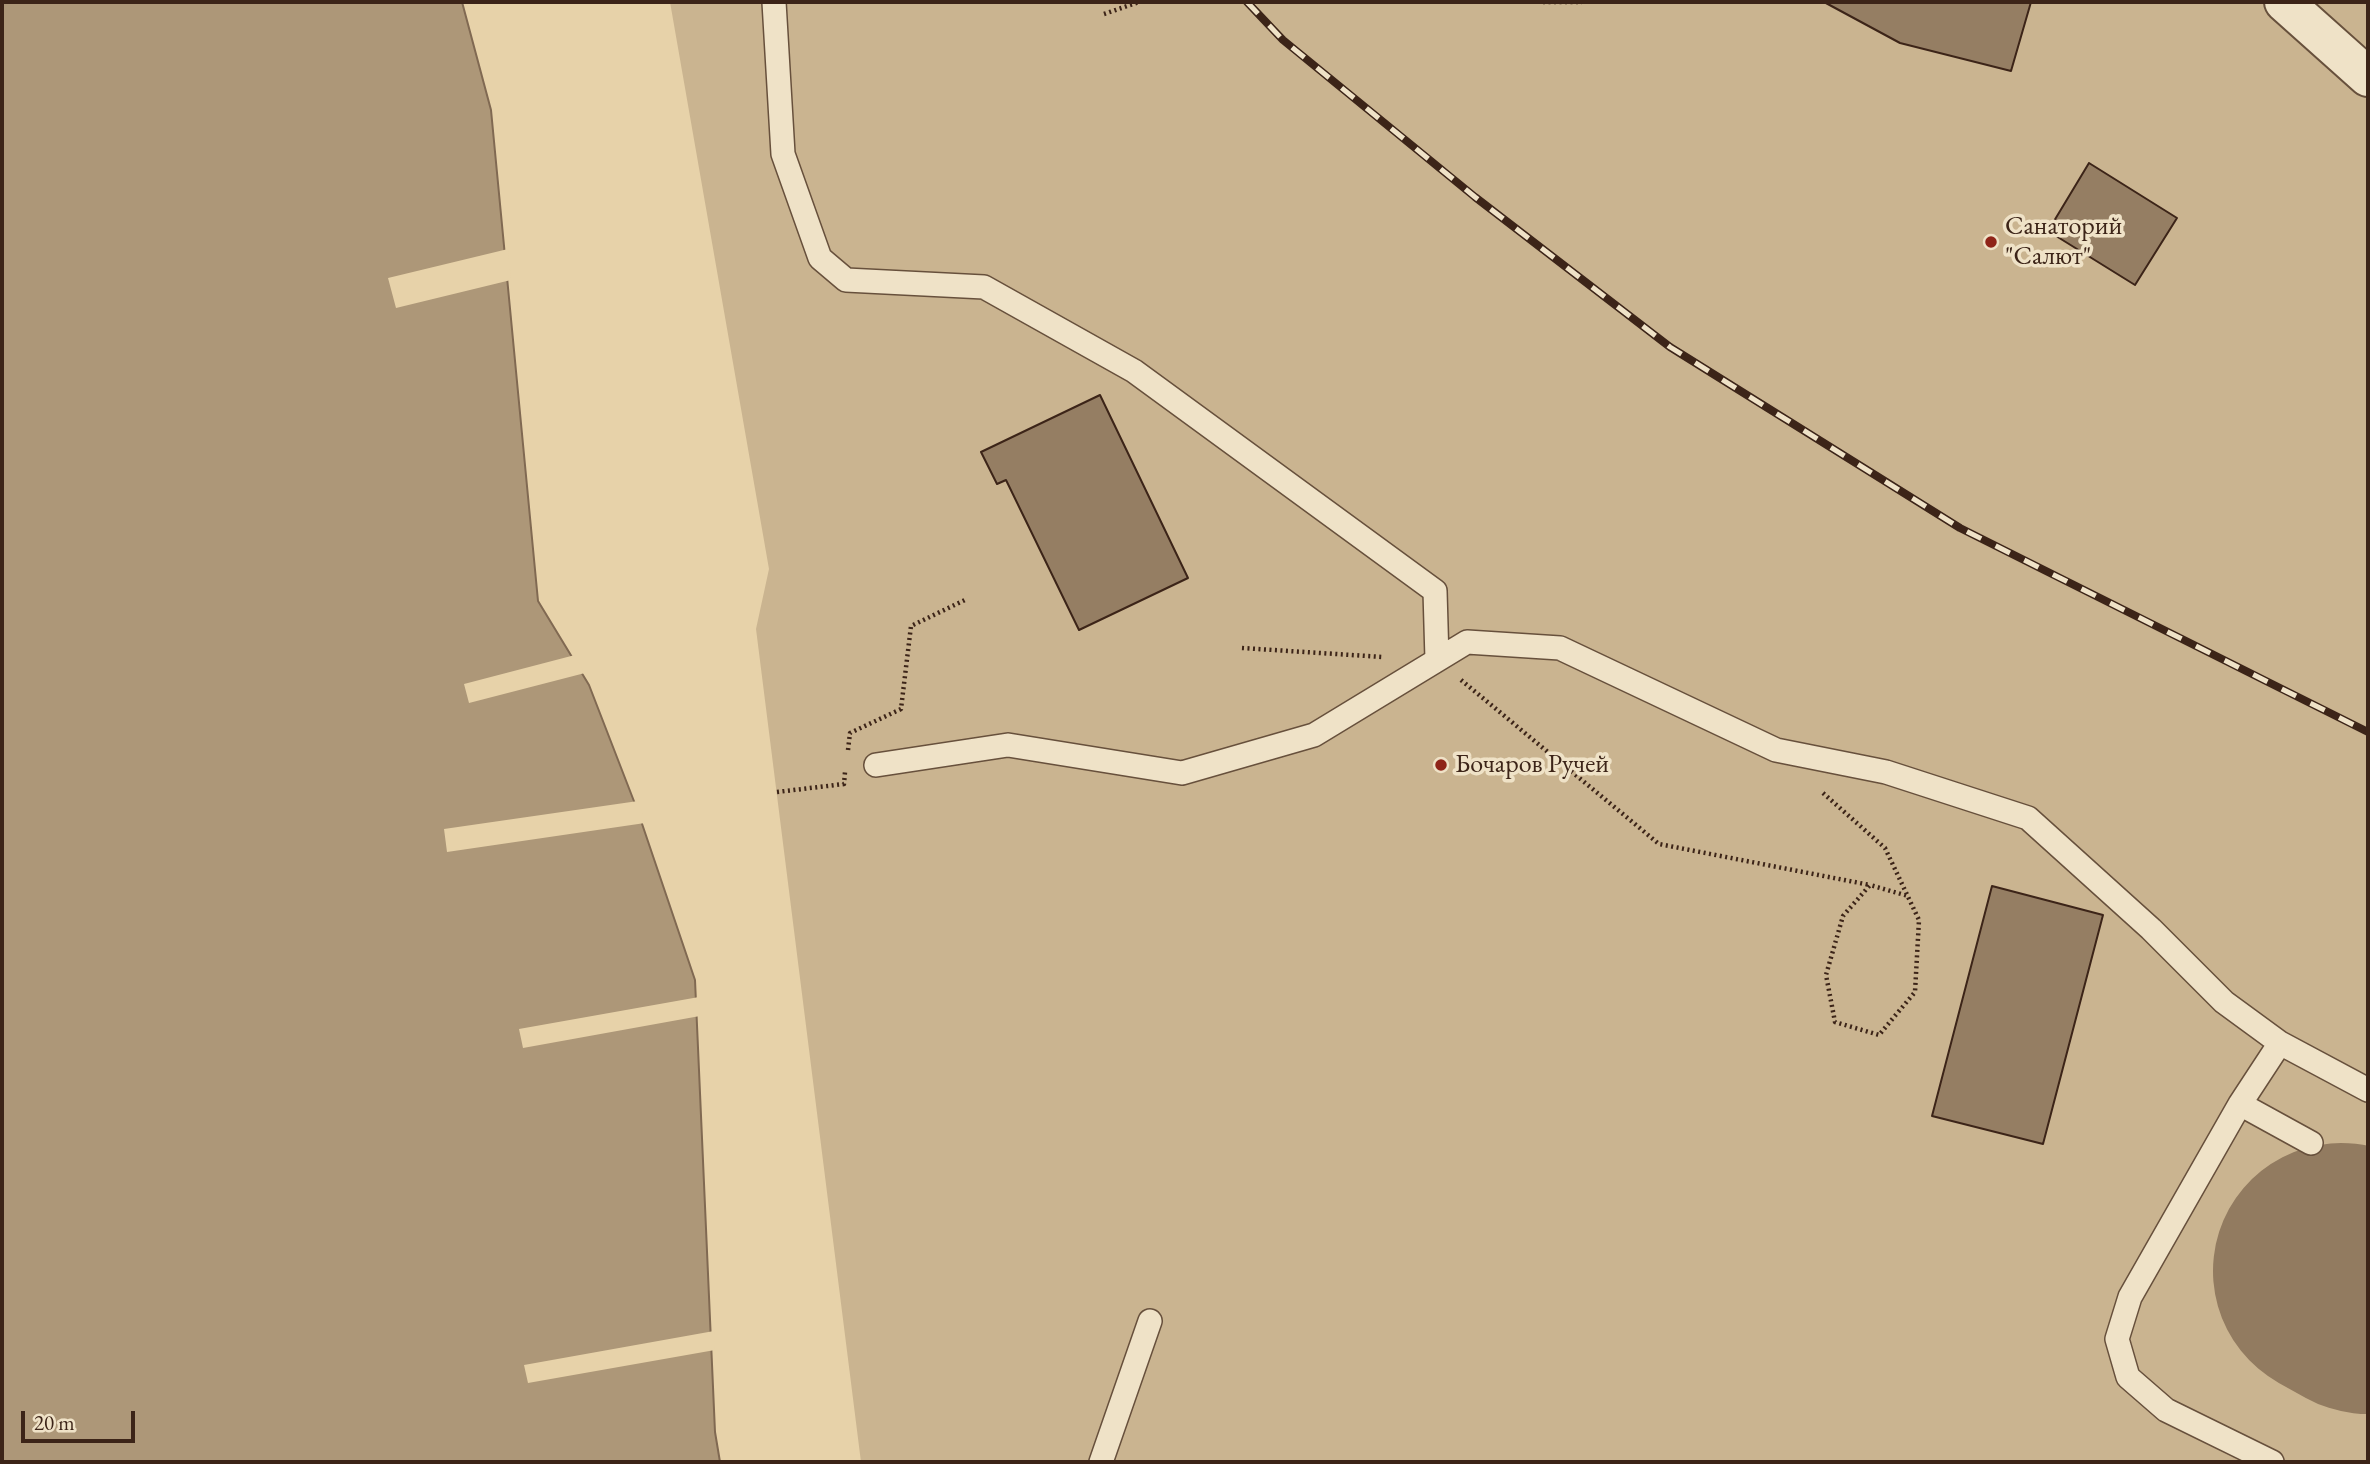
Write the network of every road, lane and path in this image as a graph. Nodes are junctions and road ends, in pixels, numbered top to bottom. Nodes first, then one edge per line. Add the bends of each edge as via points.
1 (774, 2) edge
2 (1139, 2) edge
3 (1543, 2) edge
4 (1582, 2) edge
5 (2284, 2) edge
6 (1104, 14) dead end
7 (2368, 77) edge
8 (967, 599) dead end
9 (1242, 648) dead end
10 (1437, 660) junction
11 (1776, 750) junction
12 (847, 758) dead end
13 (876, 765) dead end
14 (845, 771) dead end
15 (777, 792) dead end
16 (1870, 885) junction
17 (1908, 896) junction
18 (2280, 1043) junction
19 (2368, 1090) edge
20 (2240, 1104) junction
21 (2311, 1143) dead end
22 (1150, 1321) dead end
23 (1101, 1462) edge
24 (2272, 1462) edge

1 - 10 lane via 783,154 820,258 846,280 984,287 1134,371 1435,591
2 - 6 path
3 - 4 path
5 - 7 street
8 - 12 path via 911,626 901,709 850,733
9 - 10 path
10 - 11 lane via 1467,642 1560,648
10 - 13 lane via 1314,734 1182,773 1009,745
10 - 16 path via 1659,844
11 - 17 path via 1885,848
11 - 18 lane via 1886,772 2028,818 2224,1002
14 - 15 path via 844,784
16 - 17 path
16 - 17 path via 1843,916 1826,975 1835,1022 1879,1035 1915,992 1919,920
18 - 19 lane
18 - 20 lane
20 - 21 lane
20 - 24 lane via 2130,1297 2117,1339 2128,1377 2166,1410
22 - 23 lane

